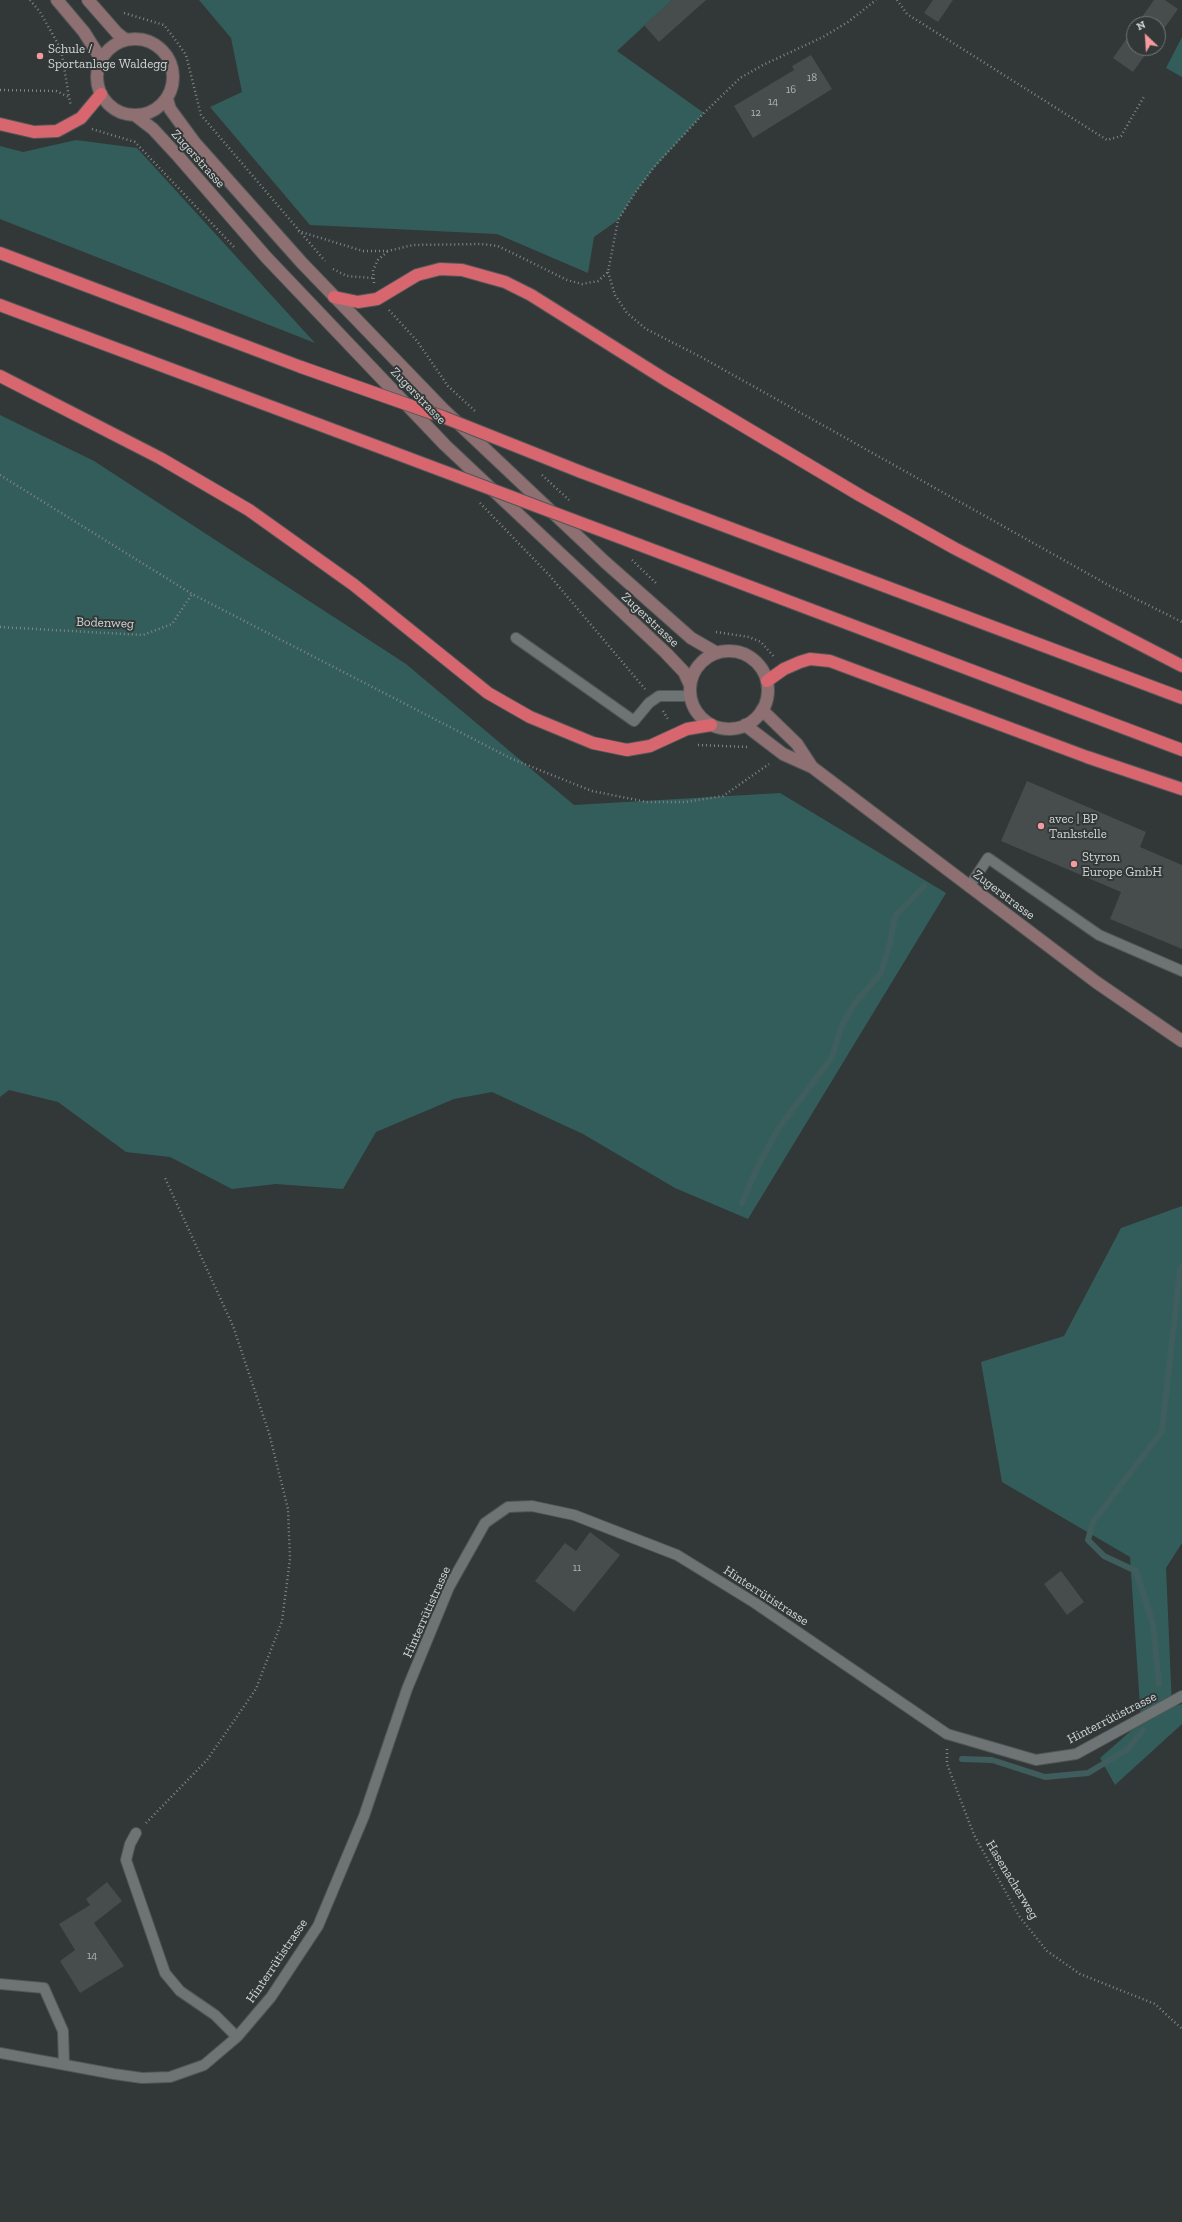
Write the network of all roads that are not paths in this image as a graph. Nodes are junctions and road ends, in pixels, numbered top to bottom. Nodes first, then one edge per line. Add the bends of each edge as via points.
1 (57, 0) edge
2 (88, 0) edge
3 (126, 40) junction
4 (101, 59) junction
5 (101, 94) junction
6 (167, 99) junction
7 (136, 116) junction
8 (0, 124) edge
9 (0, 253) edge
10 (334, 297) junction
11 (0, 305) edge
12 (0, 376) edge
13 (516, 638) dead end
14 (716, 653) junction
15 (1182, 666) edge
16 (767, 681) junction
17 (690, 690) junction
18 (1182, 698) edge
19 (762, 710) junction
20 (712, 725) junction
21 (746, 725) junction
22 (1182, 750) edge
23 (812, 768) junction
24 (1182, 789) edge
25 (969, 887) junction
26 (1182, 971) edge
27 (1182, 1041) edge
28 (1182, 1696) edge
29 (136, 1833) road end
30 (0, 1984) edge
31 (237, 2036) junction
32 (0, 2053) edge
33 (64, 2064) junction

1 - 4 main road via 84,32
2 - 3 main road
3 - 4 main road via 107,50
3 - 6 main road via 149,41 167,56 174,77
4 - 5 main road via 97,80
5 - 7 main road, Zugerstrasse via 112,108
5 - 8 highway via 81,118 62,129 34,132
6 - 7 main road via 153,111
6 - 10 main road, Zugerstrasse via 170,109 196,143
7 - 17 main road, Zugerstrasse via 153,129 266,257 440,439 666,653 684,672
9 - 18 highway, bridge via 301,367 443,417 580,472
10 - 14 main road, Zugerstrasse via 442,408 605,562 691,638
10 - 15 highway via 358,302 380,297 409,279 432,270 462,270 505,282 531,295 666,380 861,496 954,548
11 - 22 highway, bridge
12 - 20 highway via 160,458 250,510 354,585 488,693 530,717 593,743 627,750 650,746 687,729
13 - 17 lane via 634,721 649,703 659,696
14 - 16 main road via 742,653 753,659 762,669
14 - 17 main road via 699,665
16 - 19 main road via 766,701
16 - 24 highway via 800,662 810,659 830,661 1072,752
17 - 20 main road, Zugerstrasse via 698,713
19 - 21 main road
19 - 23 main road, Zugerstrasse via 797,744
20 - 21 main road via 728,728
21 - 23 main road, Zugerstrasse via 783,754
23 - 25 main road, Zugerstrasse
25 - 26 lane via 988,858 1099,935
25 - 27 main road, Zugerstrasse via 1096,982
28 - 31 lane, Hinterrütistrasse via 1076,1754 1036,1760 947,1734 755,1603 677,1555 574,1515 532,1506 508,1507 485,1523 449,1587 407,1690 364,1816 318,1926 271,1996
29 - 31 lane via 126,1860 166,1973 180,1991 215,2015
30 - 33 lane via 44,1988 63,2031
31 - 33 lane, Hinterrütistrasse via 204,2065 170,2077 142,2078
32 - 33 lane, Hinterrütistrasse

